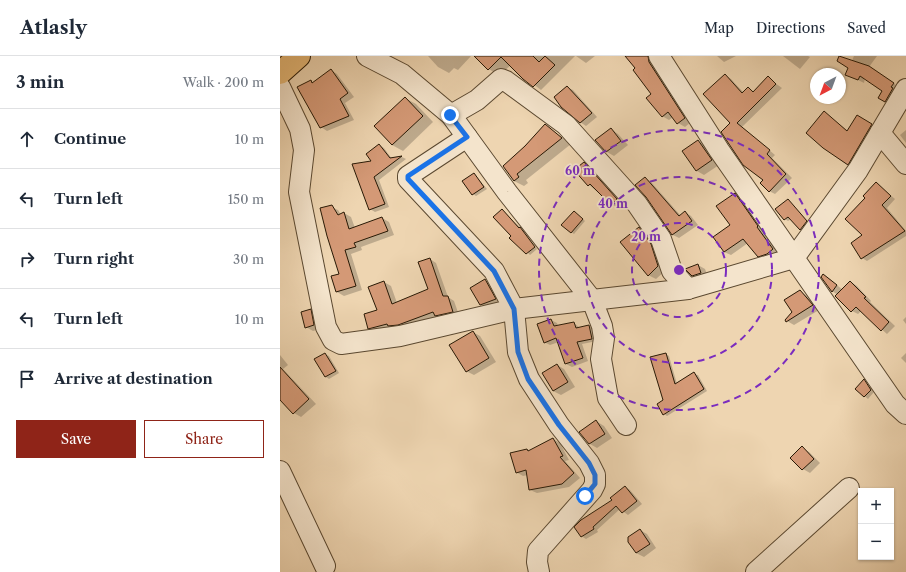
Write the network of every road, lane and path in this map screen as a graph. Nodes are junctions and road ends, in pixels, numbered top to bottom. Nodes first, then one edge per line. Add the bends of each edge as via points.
1 (299, 56) edge
2 (367, 56) edge
3 (660, 56) edge
4 (280, 73) edge
5 (280, 87) edge
6 (906, 89) edge
7 (450, 115) junction
8 (880, 133) junction
9 (467, 137) junction
10 (906, 164) edge
11 (794, 258) junction
12 (688, 289) junction
13 (592, 300) junction
14 (514, 309) junction
15 (906, 414) edge
16 (626, 425) dead end
17 (280, 471) edge
18 (849, 488) dead end
19 (325, 566) dead end
20 (539, 572) edge
21 (756, 572) edge

1 - 4 main road
2 - 7 street via 402,74
3 - 11 street via 719,150
5 - 14 street via 300,129 304,150 299,192 326,327 333,340 341,344 400,336
6 - 8 street
7 - 9 street
7 - 12 street via 477,100 497,82 502,79 506,81 566,125 637,204 661,240 672,271
8 - 10 street
8 - 11 street via 858,170
9 - 13 street via 506,192
9 - 14 street via 408,176 408,179 494,271
11 - 12 street
11 - 15 street via 895,404
12 - 13 street
13 - 14 street
13 - 16 street via 604,338 601,359 608,398
14 - 20 street via 518,352 528,379 595,475 592,490 538,551
17 - 19 street
18 - 21 street

